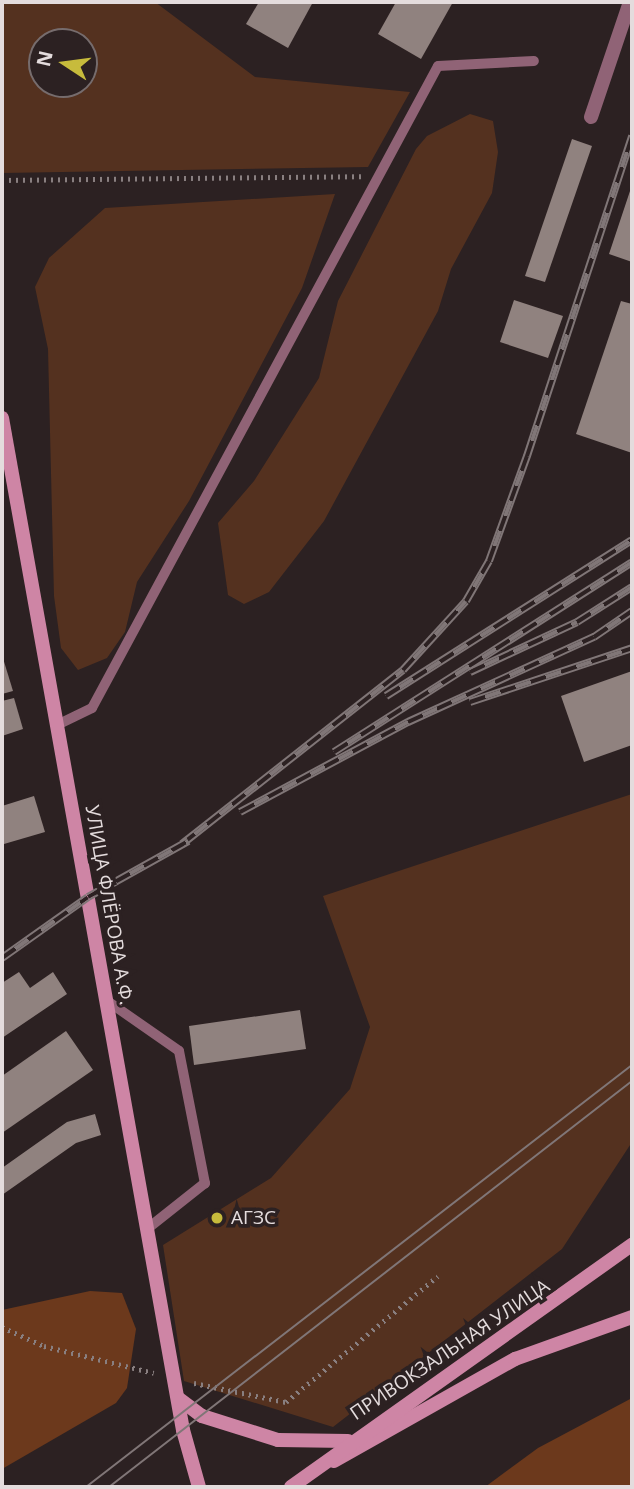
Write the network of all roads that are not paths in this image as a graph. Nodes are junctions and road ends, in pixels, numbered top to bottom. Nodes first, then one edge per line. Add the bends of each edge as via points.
1 (630, 2) edge
2 (534, 61) dead end
3 (591, 117) dead end
4 (2, 418) edge
5 (57, 725) junction
6 (106, 1000) junction
7 (147, 1229) junction
8 (632, 1245) edge
9 (632, 1317) edge
10 (178, 1398) junction
11 (348, 1441) junction
12 (199, 1487) edge
13 (291, 1487) edge

1 - 3 street
2 - 5 lane via 438,66 92,708
4 - 5 street, УЛИЦА ФЛЁРОВА А.Ф.
5 - 6 street, УЛИЦА ФЛЁРОВА А.Ф.
6 - 7 street, УЛИЦА ФЛЁРОВА А.Ф.
6 - 7 lane via 179,1051 205,1182
7 - 10 street, УЛИЦА ФЛЁРОВА А.Ф.
8 - 11 street, ПРИВОКЗАЛЬНАЯ УЛИЦА
9 - 13 street via 515,1359
10 - 11 street via 202,1416 252,1433
10 - 12 street, УЛИЦА ФЛЁРОВА А.Ф.
11 - 13 street, ПРИВОКЗАЛЬНАЯ УЛИЦА

